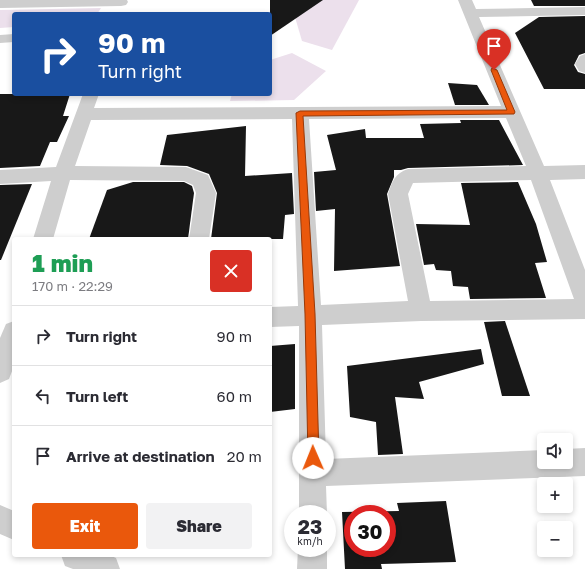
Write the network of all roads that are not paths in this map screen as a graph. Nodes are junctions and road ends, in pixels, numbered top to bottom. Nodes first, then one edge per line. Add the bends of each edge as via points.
1 (0, 4) edge
2 (120, 5) edge
3 (468, 7) edge
4 (585, 11) edge
5 (0, 38) edge
6 (12, 38) edge
7 (585, 59) edge
8 (585, 68) edge
9 (90, 96) edge
10 (512, 112) junction
11 (300, 113) junction
12 (84, 114) junction
13 (63, 172) junction
14 (537, 172) junction
15 (585, 172) edge
16 (0, 177) edge
17 (44, 237) edge
18 (199, 237) edge
19 (585, 299) edge
20 (585, 309) edge
21 (421, 311) junction
22 (310, 314) junction
23 (272, 317) edge
24 (12, 338) edge
25 (0, 371) edge
26 (585, 462) edge
27 (314, 474) junction
28 (313, 505) edge
29 (0, 519) edge
30 (12, 525) edge
31 (80, 557) edge
32 (313, 557) edge
33 (105, 569) edge
34 (312, 569) edge

1 - 2 street
3 - 4 street
3 - 10 street
5 - 6 street
7 - 8 street
9 - 12 street
10 - 11 street
10 - 14 street
11 - 12 street
11 - 22 street
12 - 13 street
13 - 16 street
13 - 17 street
13 - 18 street via 186,174 201,180 206,193
14 - 15 street
14 - 19 street
14 - 21 street via 422,174 408,176 402,182 398,194
20 - 21 street
21 - 22 street
22 - 23 street
22 - 27 street
24 - 25 street
26 - 27 street
27 - 28 street
29 - 30 street
31 - 33 street
32 - 34 street

